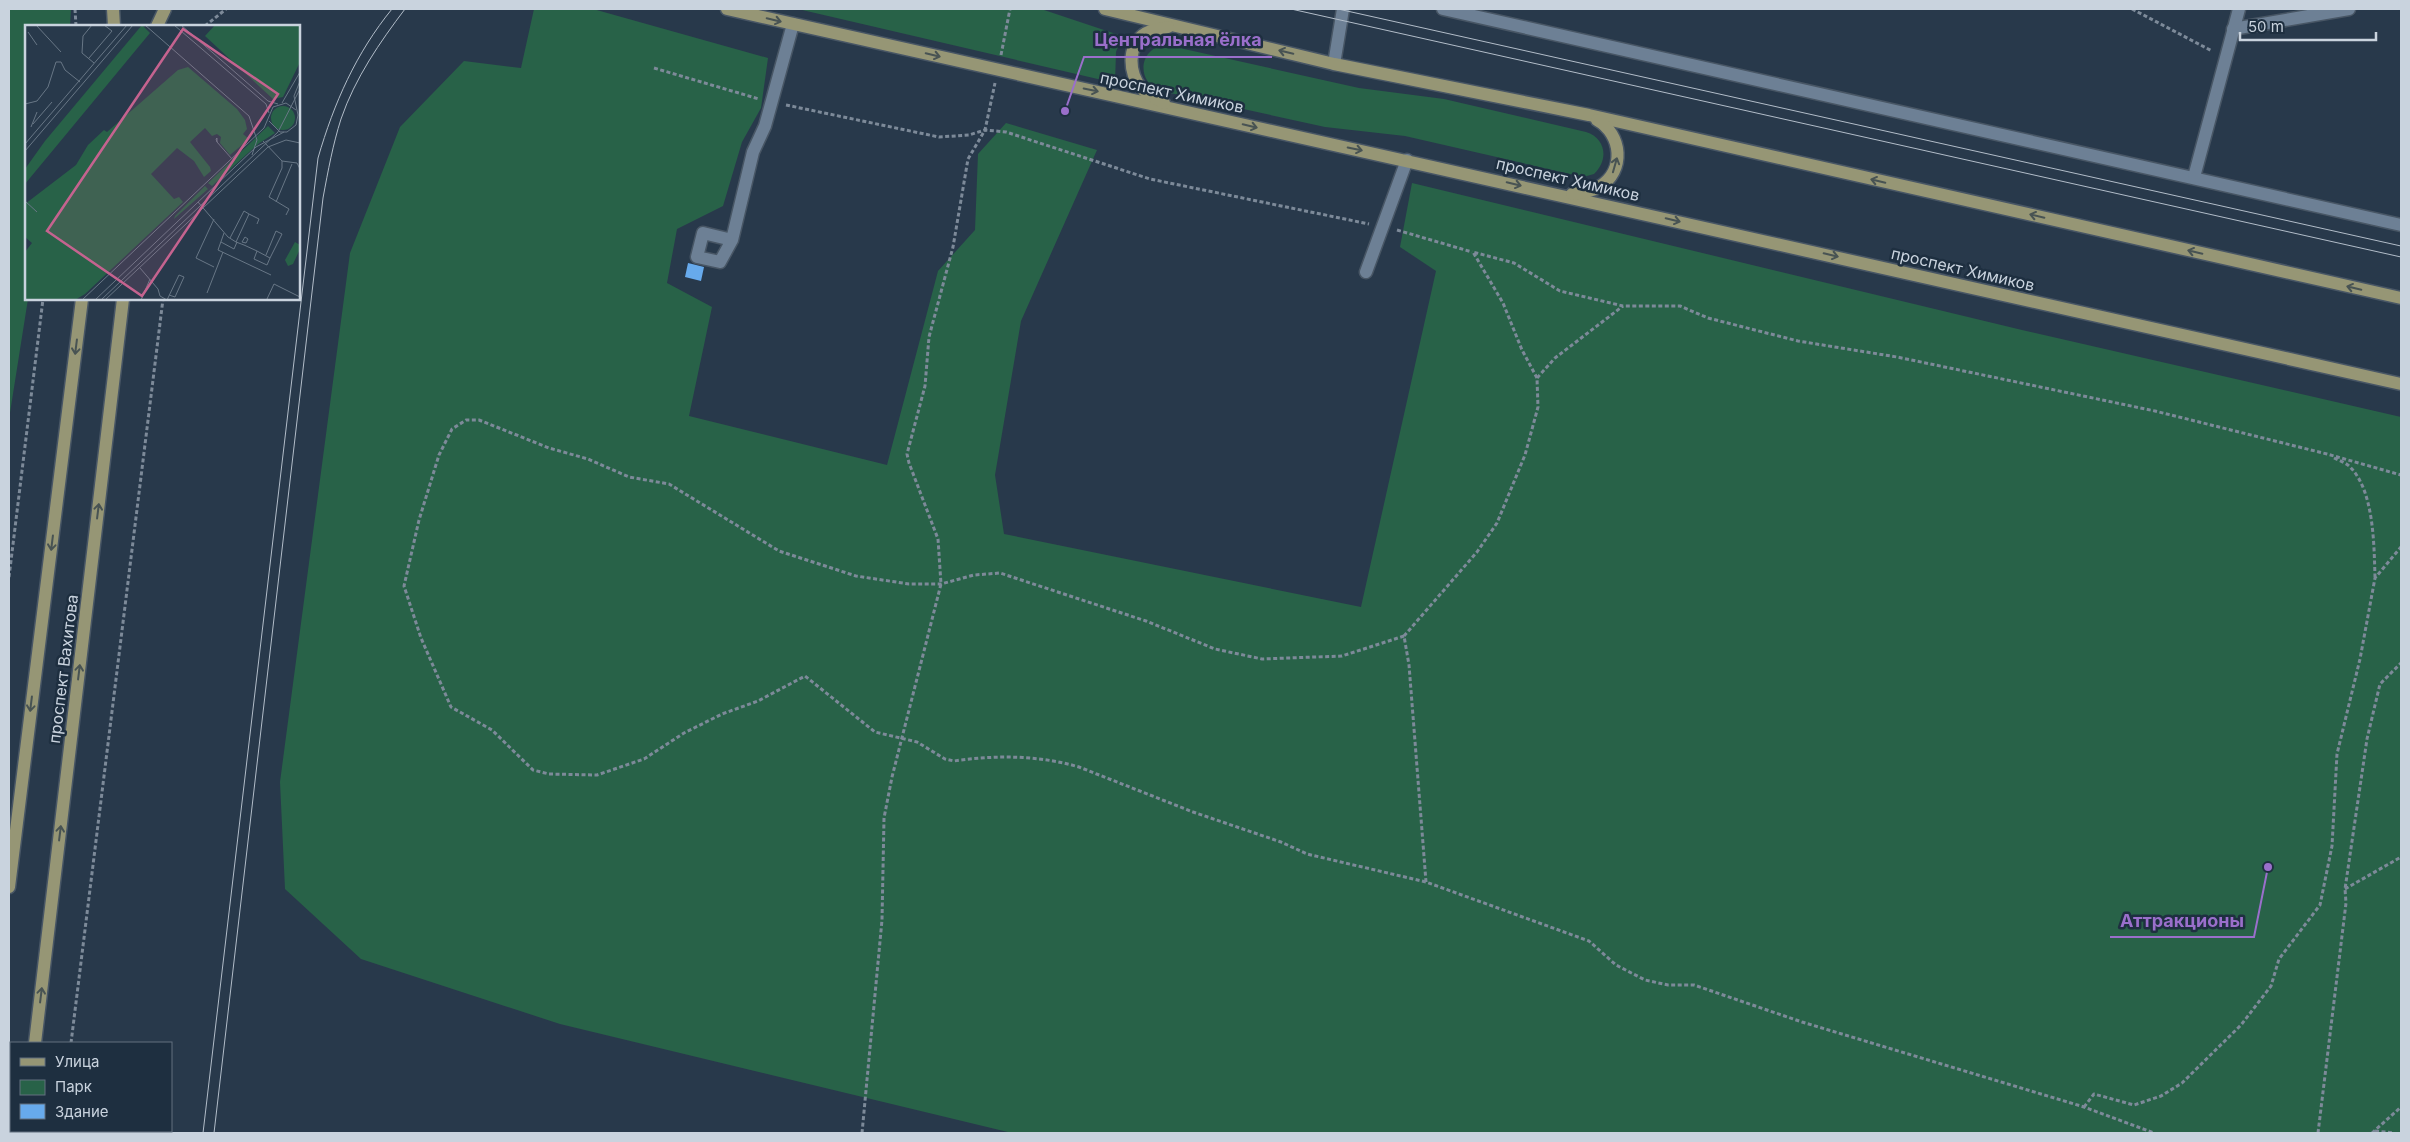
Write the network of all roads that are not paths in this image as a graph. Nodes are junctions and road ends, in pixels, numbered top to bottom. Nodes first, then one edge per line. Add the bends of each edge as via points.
1 (113, 9) edge
2 (165, 9) edge
3 (727, 9) edge
4 (1105, 9) edge
5 (1343, 9) edge
6 (1443, 9) edge
7 (2239, 9) edge
8 (2349, 9) edge
9 (793, 24) junction
10 (114, 25) edge
11 (157, 25) edge
12 (1176, 26) junction
13 (2233, 29) junction
14 (1334, 64) junction
15 (1174, 109) junction
16 (1589, 116) junction
17 (1407, 160) junction
18 (2194, 177) junction
19 (1562, 195) junction
20 (2401, 225) edge
21 (732, 240) dead end
22 (1366, 272) dead end
23 (2401, 298) edge
24 (82, 300) edge
25 (123, 300) edge
26 (2401, 384) edge
27 (9, 887) edge
28 (35, 1042) edge

1 - 10 main road
2 - 11 main road
3 -> 9 main road, проспект Химиков
4 - 12 main road
5 - 14 street
6 - 18 street
7 - 13 street
8 - 13 street
9 -> 15 main road, проспект Химиков
9 - 21 street via 765,126 753,152
14 -> 12 main road
12 - 15 main road via 1143,34 1131,61 1134,75 1142,88
13 - 18 street
14 - 16 main road
15 -> 17 main road, проспект Химиков
19 -> 16 main road via 1593,190 1606,182 1614,170 1618,155 1615,140 1607,127
23 -> 16 main road
17 -> 19 main road, проспект Химиков
17 - 22 street
18 - 20 street
19 -> 26 main road, проспект Химиков
24 -> 27 main road, проспект Вахитова
28 -> 25 main road, проспект Вахитова

